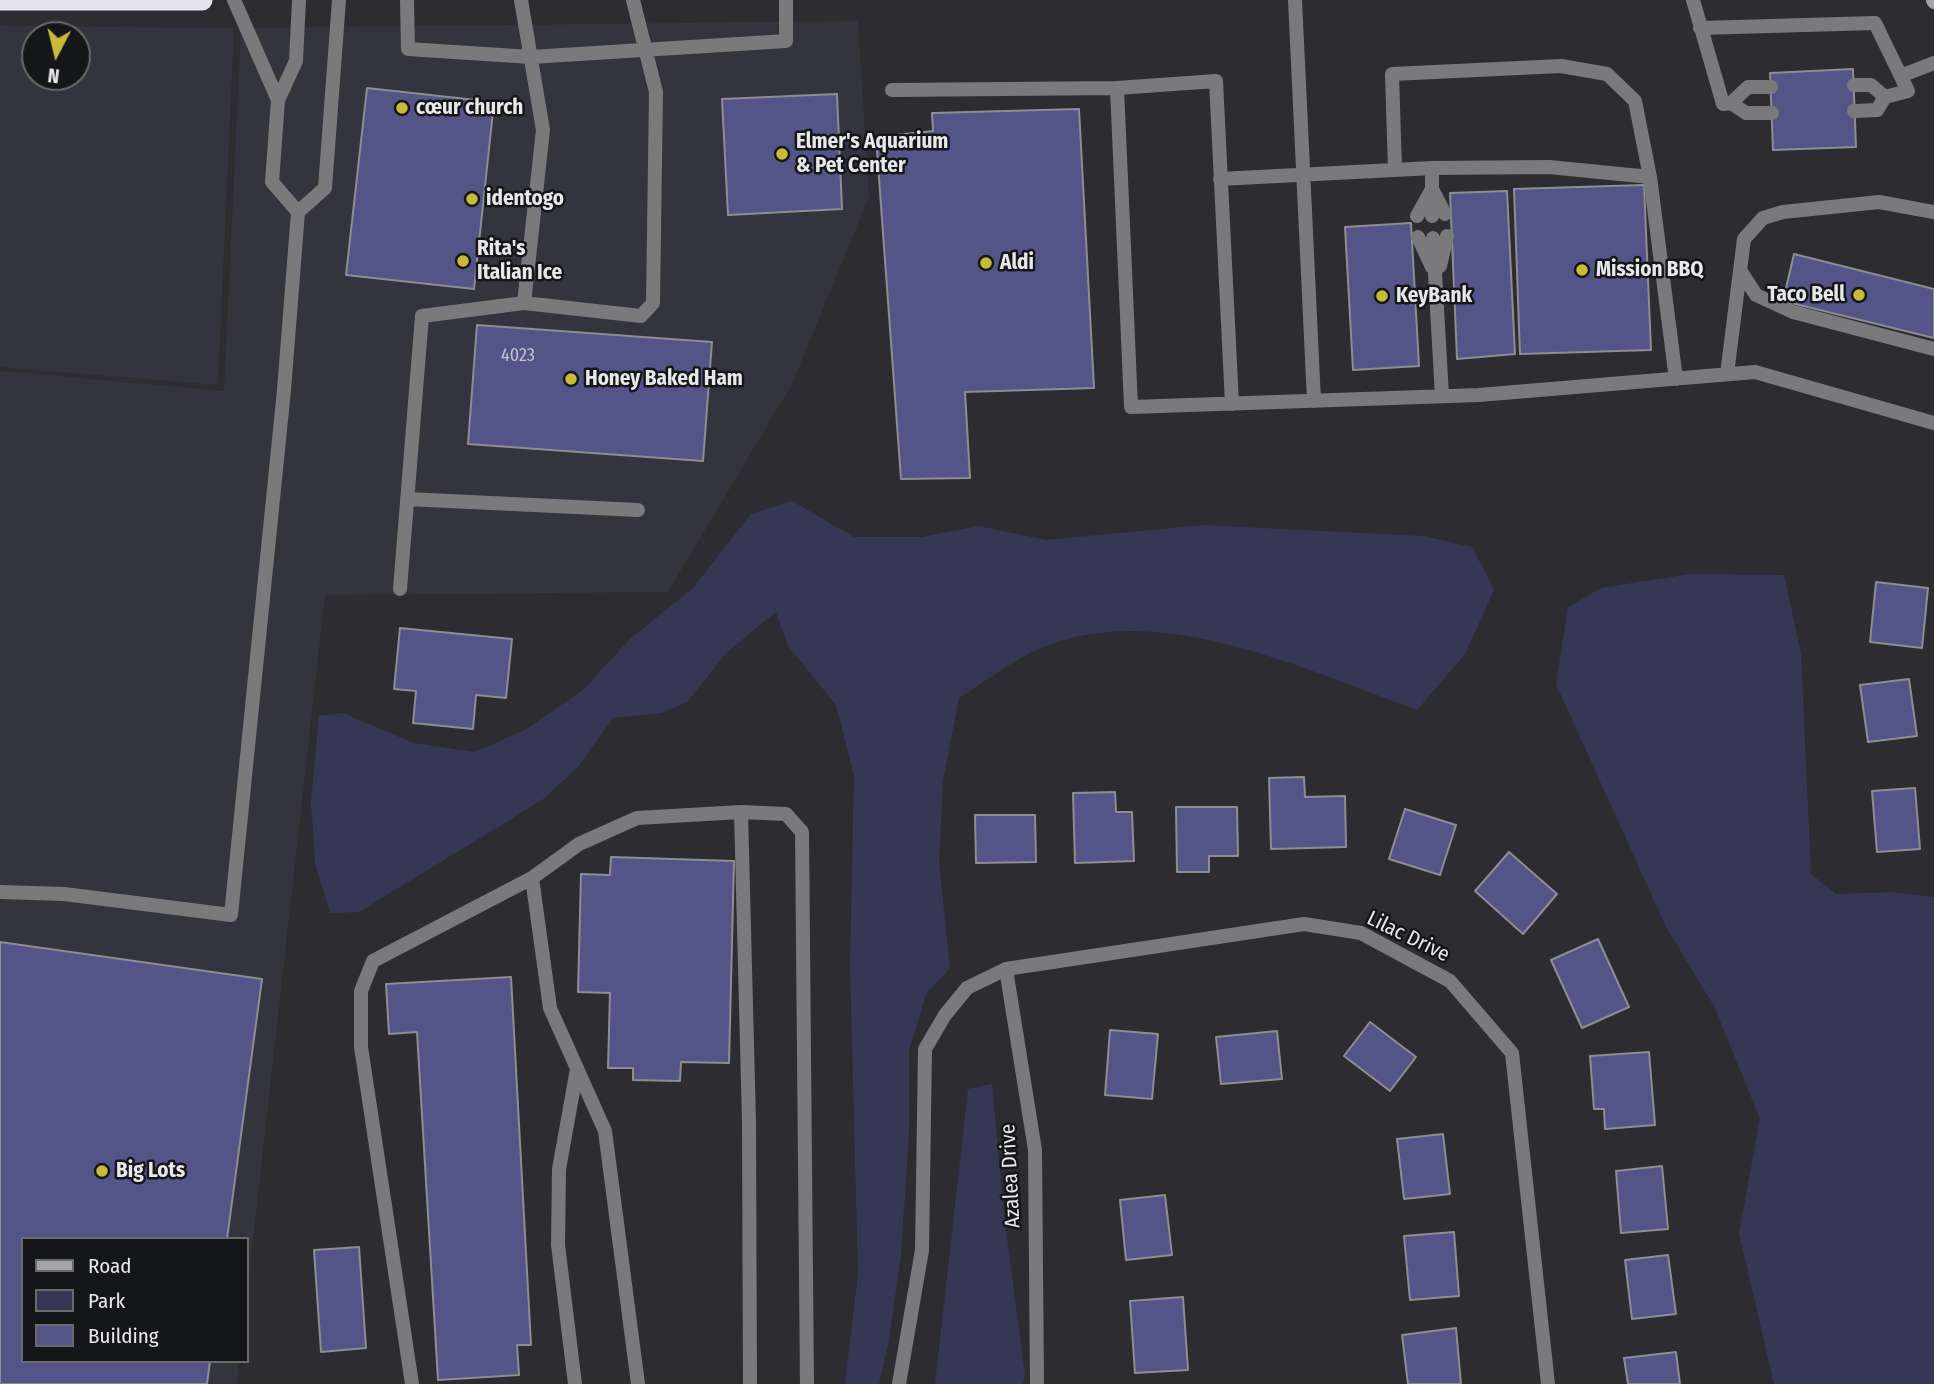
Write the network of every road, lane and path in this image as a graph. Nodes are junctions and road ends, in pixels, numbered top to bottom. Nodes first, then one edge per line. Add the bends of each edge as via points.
1 (0, 0) edge
2 (202, 0) edge
3 (234, 0) edge
4 (299, 0) edge
5 (339, 0) edge
6 (407, 0) edge
7 (520, 0) edge
8 (633, 0) edge
9 (786, 0) edge
10 (1295, 0) edge
11 (1693, 0) edge
12 (1700, 28) junction
13 (644, 49) junction
14 (531, 57) junction
15 (1934, 63) edge
16 (1903, 75) junction
17 (1854, 85) dead end
18 (1771, 87) dead end
19 (1117, 88) junction
20 (892, 90) dead end
21 (1885, 97) junction
22 (278, 100) junction
23 (1731, 103) junction
24 (1854, 111) dead end
25 (1772, 113) dead end
26 (1432, 168) junction
27 (1395, 169) junction
28 (1303, 174) junction
29 (1650, 177) junction
30 (1220, 179) junction
31 (1432, 190) junction
32 (298, 212) junction
33 (1934, 212) edge
34 (1418, 237) dead end
35 (1440, 237) dead end
36 (1740, 270) junction
37 (1438, 277) junction
38 (524, 303) junction
39 (1934, 349) edge
40 (1727, 374) junction
41 (1676, 379) junction
42 (1442, 396) junction
43 (1314, 401) junction
44 (1232, 404) junction
45 (1934, 423) edge
46 (407, 499) junction
47 (638, 510) dead end
48 (400, 589) dead end
49 (741, 813) junction
50 (532, 878) junction
51 (0, 892) edge
52 (1006, 968) junction
53 (577, 1069) junction
54 (412, 1384) edge
55 (575, 1384) edge
56 (638, 1384) edge
57 (750, 1384) edge
58 (807, 1384) edge
59 (899, 1384) edge
60 (1037, 1384) edge
61 (1548, 1384) edge

1 - 2 highway
3 - 22 street
4 - 22 street via 296,61
5 - 32 street via 325,188
6 - 14 street via 408,49
7 - 14 street
8 - 13 street
9 - 13 street via 786,41
10 - 28 street
11 - 12 street
12 - 16 street via 1875,23
12 - 23 street via 1723,104
13 - 14 street
13 - 38 street via 656,92 653,303 641,316
14 - 38 street via 543,130
15 - 16 street
16 - 21 street via 1908,91
17 - 21 street via 1871,85
18 - 23 street via 1748,87
19 - 20 street
19 - 30 street via 1216,81
19 - 44 street via 1130,407
21 - 24 street via 1877,110
22 - 32 street via 272,182
23 - 25 street via 1746,113
26 - 27 street
26 - 29 street via 1549,167
26 - 31 street
27 - 28 street
27 - 29 street via 1392,74 1561,66 1607,74 1634,101
28 - 30 street
28 - 43 street
29 - 41 street
30 - 44 street
31 - 31 street via 1431,215
32 - 51 street via 231,915 64,894
33 - 36 street via 1879,202 1783,212 1763,218 1744,239
34 - 37 street
35 - 37 street
36 - 39 street via 1756,295 1793,312
36 - 40 street
37 - 42 street
38 - 46 street via 422,316
40 - 41 street
40 - 45 street via 1755,372
41 - 42 street
42 - 43 street
43 - 44 street
46 - 47 street
46 - 48 street
49 - 50 street via 637,818 579,844
49 - 57 street
49 - 58 street via 786,814 802,832
50 - 53 street via 550,1008
50 - 54 street via 373,961 361,991 361,1047
52 - 59 street, Lilac Drive via 967,988 925,1049 922,1250
52 - 60 street, Azalea Drive via 1035,1150
52 - 61 street, Lilac Drive via 1304,924 1361,933 1450,981 1512,1053
53 - 55 street via 559,1169 558,1245
53 - 56 street via 605,1131

